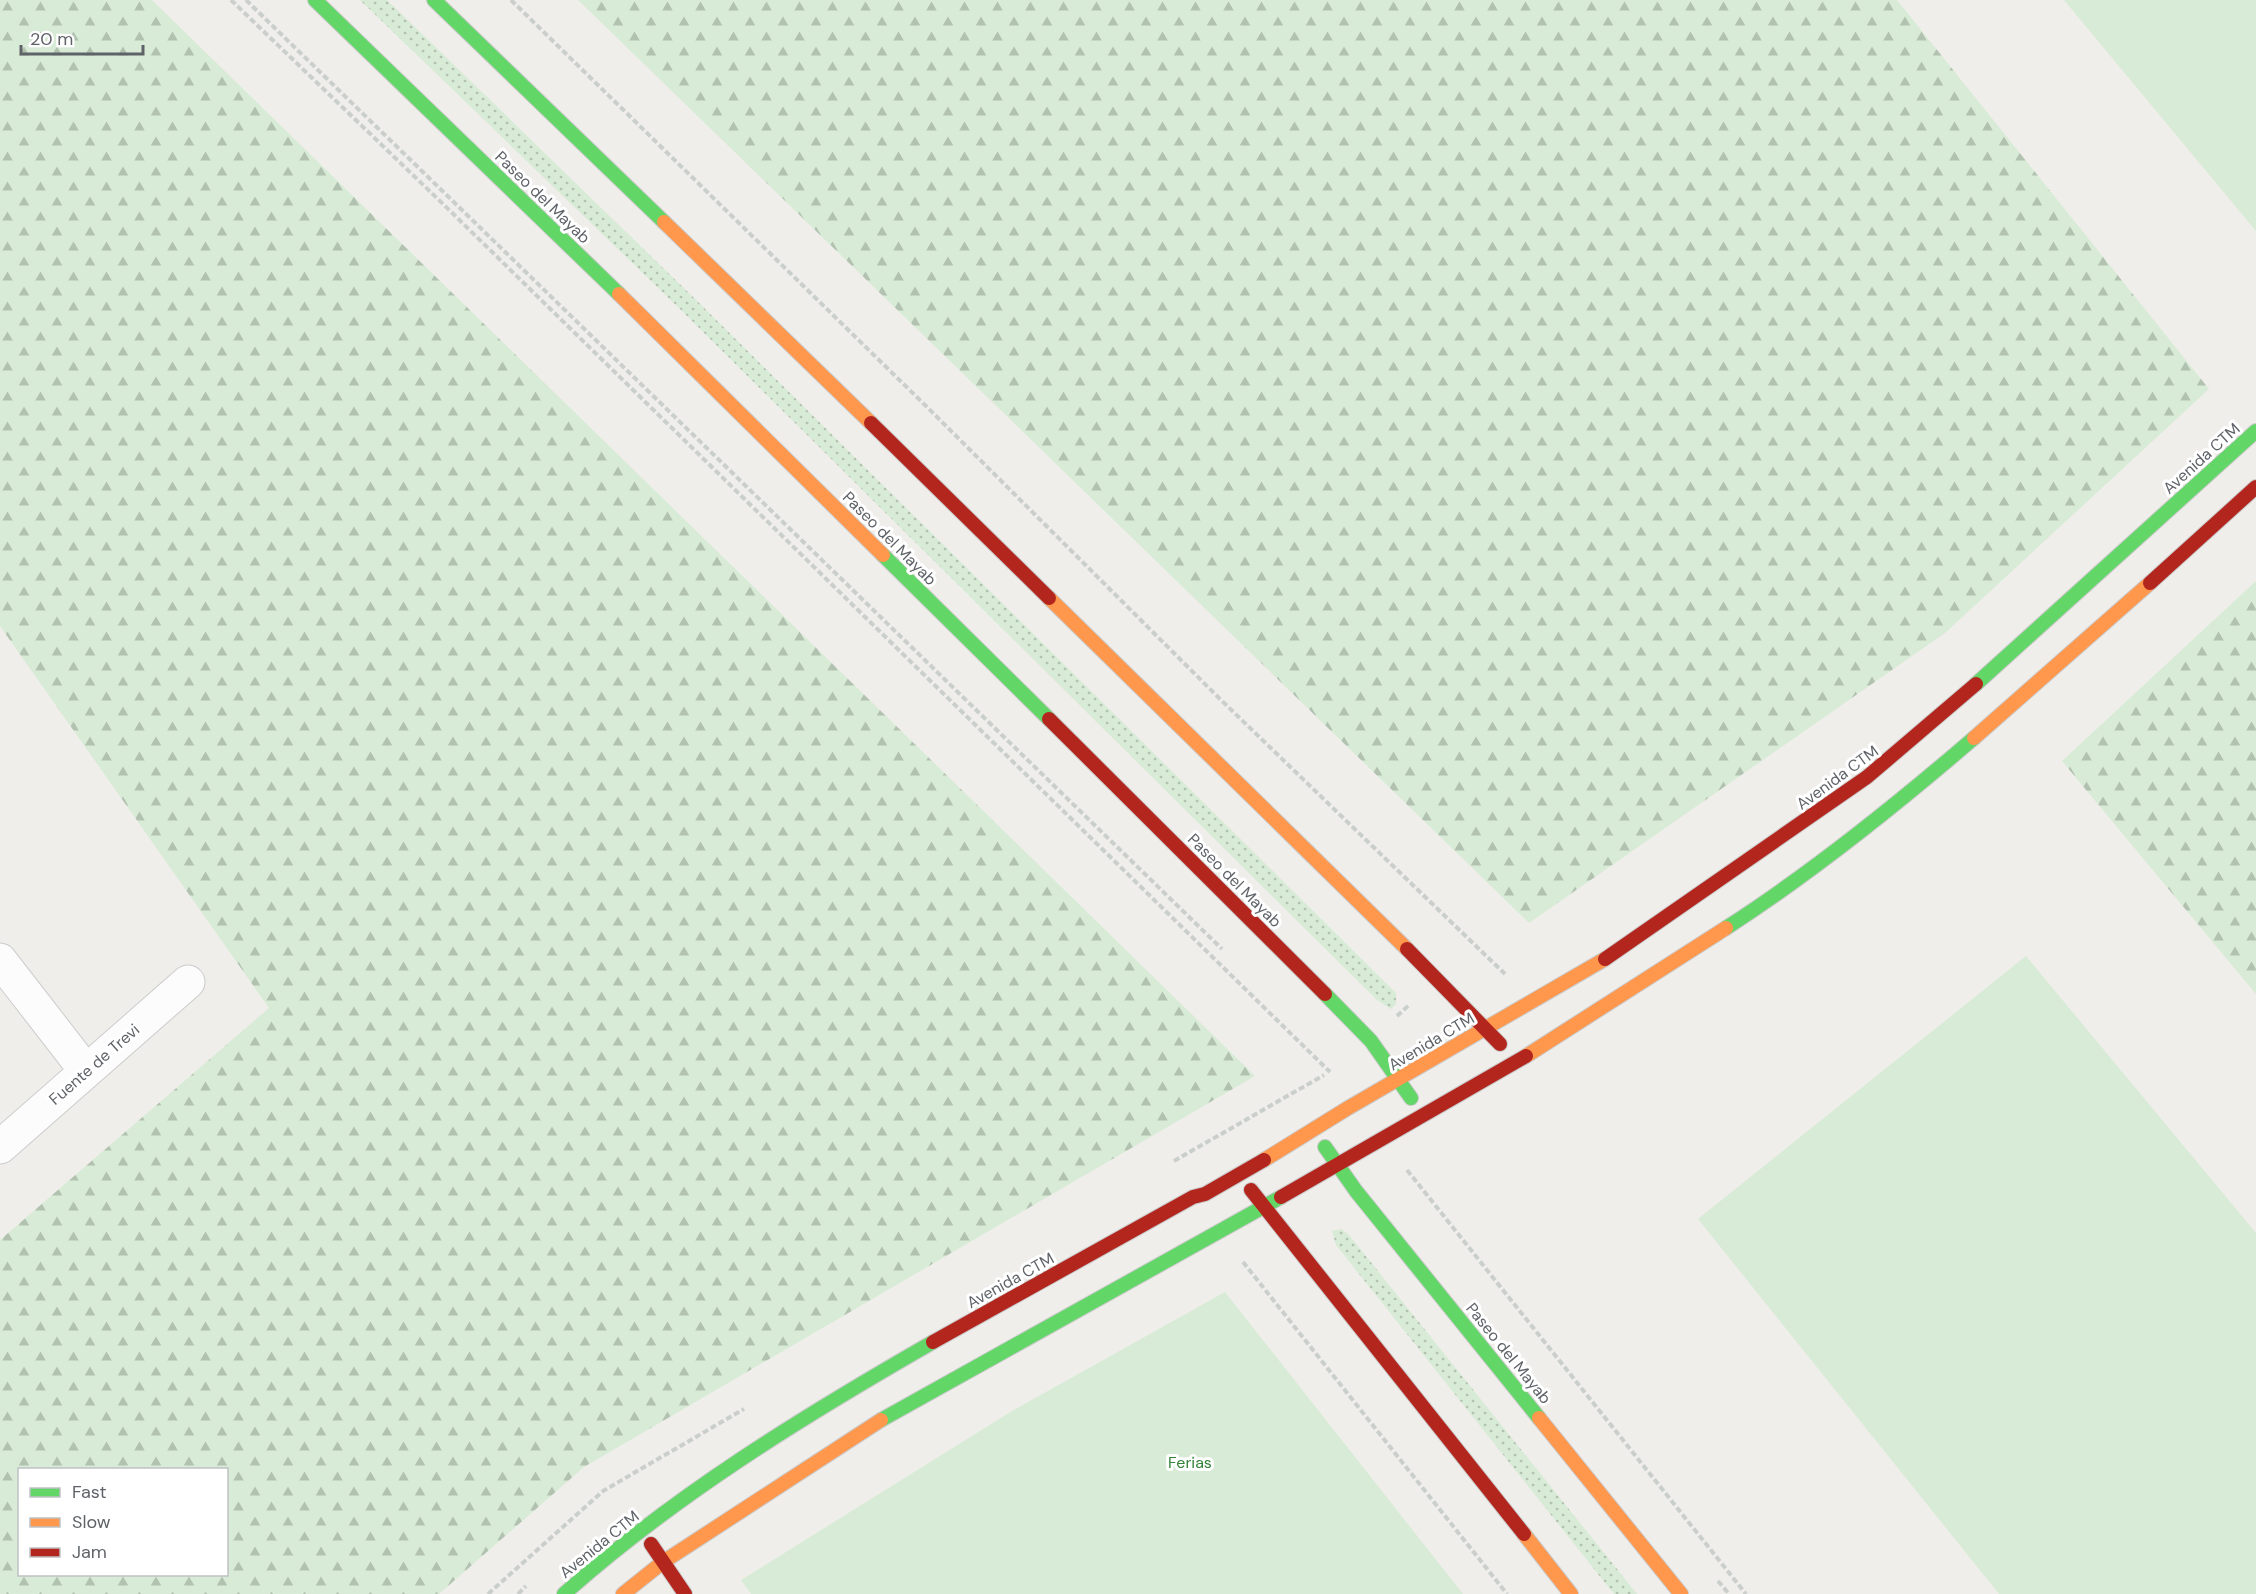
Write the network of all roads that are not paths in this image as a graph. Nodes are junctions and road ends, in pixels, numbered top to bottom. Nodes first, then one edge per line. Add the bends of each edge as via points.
1 (315, 0) edge
2 (434, 0) edge
3 (2256, 431) edge
4 (2256, 487) edge
5 (0, 960) edge
6 (188, 982) dead end
7 (1486, 1028) junction
8 (1515, 1061) junction
9 (86, 1071) junction
10 (1399, 1080) junction
11 (1423, 1116) junction
12 (1314, 1131) junction
13 (0, 1147) edge
14 (1338, 1165) junction
15 (1239, 1175) junction
16 (1264, 1206) junction
17 (641, 1530) junction
18 (600, 1562) junction
19 (663, 1562) junction
20 (618, 1588) edge
21 (564, 1594) edge
22 (685, 1594) edge
23 (1571, 1594) edge
24 (1681, 1594) edge

1 - 10 main road, Paseo del Mayab via 513,190 1203,871 1371,1041
2 - 7 main road
3 - 7 main road, Avenida CTM via 1868,777 1615,952
4 - 8 main road via 1906,796 1763,904
5 - 9 street
6 - 9 street, Fuente de Trevi
7 - 8 main road
7 - 10 main road, Avenida CTM
8 - 11 main road
9 - 13 street, Fuente de Trevi
10 - 11 main road, Paseo del Mayab
10 - 12 main road, Avenida CTM
11 - 14 main road
12 - 14 main road, Paseo del Mayab
12 - 15 main road, Avenida CTM
14 - 16 main road
14 - 24 main road, Paseo del Mayab
15 - 16 main road
15 - 17 main road, Avenida CTM via 921,1349 772,1438
16 - 19 main road via 876,1423
16 - 23 main road
17 - 18 main road, Avenida CTM
17 - 19 main road
18 - 20 main road
18 - 21 main road, Avenida CTM
19 - 20 main road
19 - 22 main road

